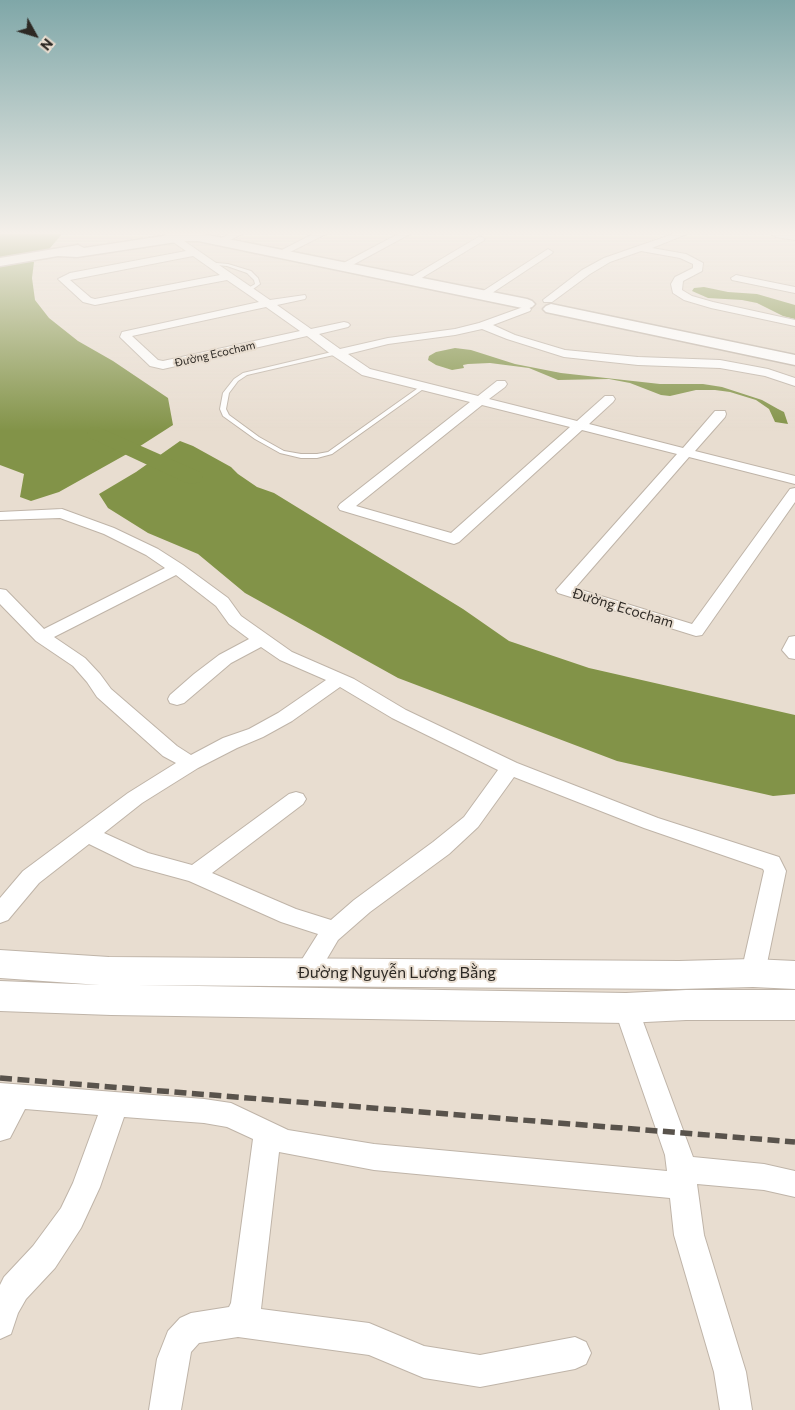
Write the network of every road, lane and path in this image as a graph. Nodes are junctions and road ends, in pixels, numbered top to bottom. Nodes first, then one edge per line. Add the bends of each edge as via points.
1 (87, 300) edge
2 (107, 300) edge
3 (260, 300) edge
4 (284, 300) edge
5 (512, 300) edge
6 (557, 300) edge
7 (694, 300) edge
8 (266, 304) junction
9 (529, 304) junction
10 (552, 304) junction
11 (795, 323) edge
12 (344, 325) dead end
13 (483, 325) junction
14 (309, 333) junction
15 (336, 353) junction
16 (795, 354) edge
17 (795, 360) edge
18 (795, 382) edge
19 (501, 384) dead end
20 (423, 386) junction
21 (609, 399) dead end
22 (480, 400) junction
23 (720, 414) dead end
24 (580, 425) junction
25 (686, 452) junction
26 (795, 480) edge
27 (795, 492) edge
28 (0, 516) edge
29 (177, 568) junction
30 (0, 594) edge
31 (42, 637) junction
32 (261, 640) junction
33 (795, 641) edge
34 (795, 654) edge
35 (344, 681) junction
36 (177, 699) dead end
37 (191, 763) junction
38 (510, 768) junction
39 (296, 800) dead end
40 (88, 833) junction
41 (195, 874) junction
42 (0, 914) edge
43 (334, 930) junction
44 (0, 964) edge
45 (306, 972) junction
46 (754, 973) junction
47 (794, 982) edge
48 (0, 996) edge
49 (626, 1008) junction
50 (9, 1096) edge
51 (115, 1104) junction
52 (0, 1129) edge
53 (267, 1133) junction
54 (682, 1177) junction
55 (795, 1184) edge
56 (238, 1321) junction
57 (0, 1323) edge
58 (575, 1353) dead end
59 (165, 1410) edge
60 (736, 1410) edge

1 - 2 street
3 - 8 street
4 - 8 street, Đường Ecocham
5 - 9 street
6 - 10 street
7 - 11 street
8 - 14 street
8 - 14 street, Đường Ecocham via 135,331 126,337 154,363 163,366
9 - 10 street
9 - 13 street
10 - 16 street
10 - 17 street
12 - 14 street, Đường Ecocham
13 - 15 street via 455,332 388,340
13 - 18 street via 564,353 638,362 720,364
14 - 15 street
15 - 20 street via 366,372
15 - 20 lane via 245,374 226,393 223,409 226,416 282,452 317,456 330,453
19 - 22 street
20 - 22 street
21 - 24 street
22 - 24 street
22 - 24 street via 345,507 454,540
23 - 25 street, Đường Ecocham
24 - 25 street
25 - 26 street
25 - 27 street, Đường Ecocham via 564,590 696,631
28 - 29 street via 62,513 109,531
29 - 31 street
29 - 32 street via 222,602 235,620
30 - 31 street
31 - 37 street via 79,662 104,693 170,751
32 - 35 street via 286,656
32 - 36 street via 225,659
33 - 34 street via 791,650
35 - 37 street via 256,733
35 - 38 street via 399,714
37 - 40 street via 135,798
38 - 43 street via 471,822
38 - 46 street via 651,823 771,863 775,871
39 - 41 street
40 - 41 street via 142,860
40 - 42 street via 32,877
41 - 43 street via 289,916
43 - 45 street
44 - 45 highway, Đường Nguyễn Lương Bằng via 109,971
45 - 46 highway, Đường Nguyễn Lương Bằng
46 - 47 highway, Đường Nguyễn Lương Bằng
47 - 49 highway, Đường Nguyễn Lương Bằng via 686,1005
48 - 49 highway, Đường Nguyễn Lương Bằng
49 - 54 street via 661,1109 672,1130
50 - 51 street
50 - 52 street
51 - 53 street via 231,1116
51 - 57 street via 86,1187 71,1218 44,1257 15,1288
53 - 54 street via 285,1142 374,1157
53 - 56 street via 246,1307
54 - 55 street via 764,1177
54 - 60 street via 689,1235 730,1372
56 - 58 street via 369,1339 424,1362 480,1371
56 - 59 street via 191,1329 179,1342

